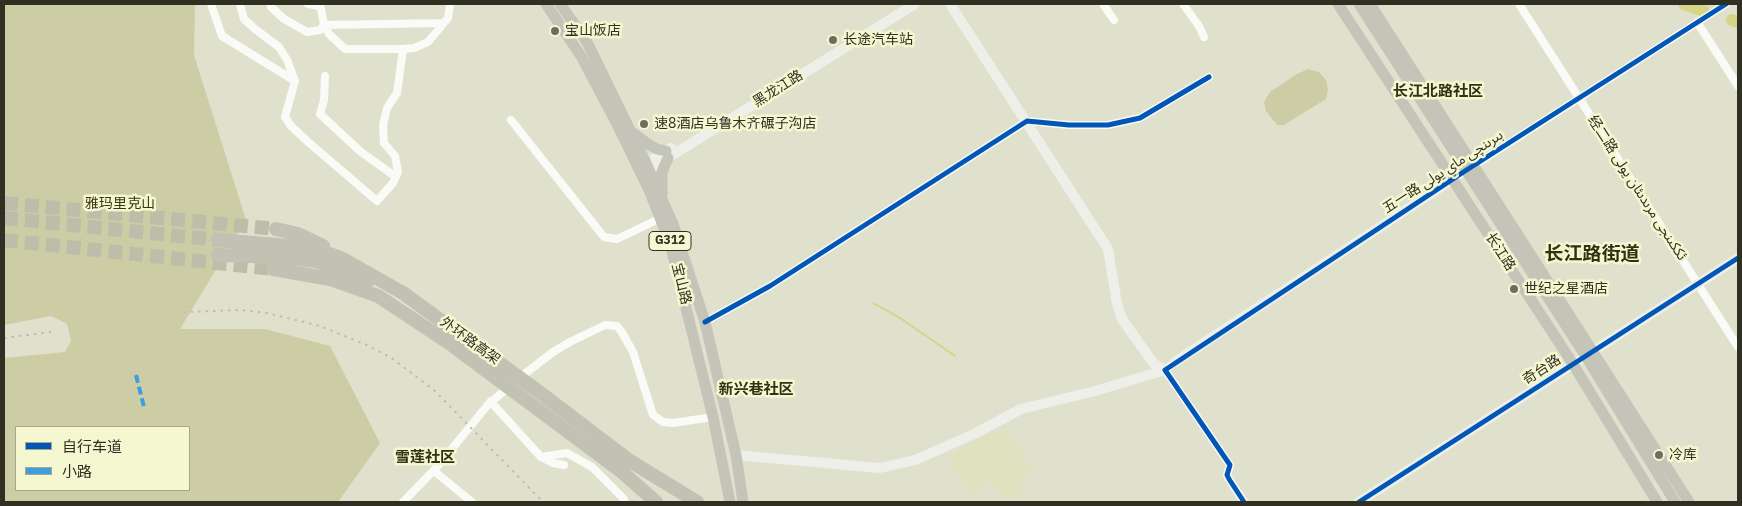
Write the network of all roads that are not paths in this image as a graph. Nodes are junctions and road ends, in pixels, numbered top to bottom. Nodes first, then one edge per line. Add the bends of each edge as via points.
1 (211, 4) edge
2 (240, 4) edge
3 (270, 4) edge
4 (308, 4) edge
5 (450, 4) edge
6 (546, 4) edge
7 (560, 4) edge
8 (903, 4) edge
9 (915, 4) edge
10 (950, 4) edge
11 (1103, 4) edge
12 (1183, 4) edge
13 (1338, 4) edge
14 (1359, 4) edge
15 (1370, 4) edge
16 (1519, 4) edge
17 (1726, 4) edge
18 (320, 5) edge
19 (1114, 20) dead end
20 (1697, 22) junction
21 (443, 23) junction
22 (324, 25) junction
23 (1204, 37) dead end
24 (403, 49) junction
25 (325, 76) dead end
26 (1209, 77) dead end
27 (295, 81) junction
28 (1738, 86) edge
29 (1578, 97) junction
30 (511, 120) dead end
31 (1026, 121) junction
32 (630, 132) junction
33 (667, 154) junction
34 (1469, 168) junction
35 (644, 169) junction
36 (396, 177) junction
37 (1453, 179) junction
38 (662, 196) junction
39 (661, 218) junction
40 (276, 229) tunnel mouth
41 (218, 240) tunnel mouth
42 (218, 255) tunnel mouth
43 (1738, 258) edge
44 (273, 268) tunnel mouth
45 (1698, 284) junction
46 (705, 322) junction
47 (1738, 347) edge
48 (1588, 353) junction
49 (1175, 362) joint
50 (1572, 364) junction
51 (1165, 370) junction
52 (491, 401) junction
53 (713, 417) junction
54 (736, 455) junction
55 (541, 457) junction
56 (564, 465) dead end
57 (434, 471) junction
58 (624, 499) dead end
59 (403, 502) edge
60 (472, 502) edge
61 (656, 502) edge
62 (678, 502) edge
63 (683, 502) edge
64 (697, 502) edge
65 (730, 502) edge
66 (743, 502) edge
67 (1244, 502) edge
68 (1358, 502) edge
69 (1658, 502) edge
70 (1675, 502) edge
71 (1689, 502) edge

1 - 27 street via 222,36
2 - 27 street via 244,19 279,46
3 - 22 street via 284,19 307,32 320,30
4 - 18 street
5 - 21 street via 448,18
6 - 35 main road, 宝山路 / G312 via 581,56
7 - 32 main road, 宝山路 / G312 via 587,42
8 - 33 street, 黑龙江路
9 - 33 street, 黑龙江路
10 - 31 street
11 - 19 street
12 - 23 street
13 - 37 main road, 长江路
14 - 34 main road, 长江路
15 - 34 main road
16 - 29 street, 经二路 ئككىنجى مرىدىئان يولى
17 - 20 street, 五一路 بىرىنچى ماي يولى
18 - 22 street
20 - 28 street
20 - 29 street, 五一路 بىرىنچى ماي يولى
21 - 22 street
21 - 24 street via 428,42
22 - 24 street via 345,48
24 - 36 street via 397,93 387,108 383,125 384,143 395,156
25 - 36 street via 320,114 361,152
26 - 31 street via 1140,118 1108,125
27 - 36 street via 284,117 291,126 377,201
29 - 34 street, 五一路 بىرىنچى ماي يولى
29 - 45 street, 经二路 ئككىنجى مرىدىئان يولى
30 - 39 street via 604,237 617,239
31 - 46 street via 770,286
31 - 51 street via 1108,248 1116,304 1122,319 1154,364
32 - 33 main road
32 - 35 main road, 宝山路 / G312
33 - 35 street, 黑龙江路
33 - 38 main road via 662,172
34 - 37 street, 五一路 بىرىنچى ماي يولى
34 - 48 main road, 长江路
35 - 38 main road, 宝山路 / G312
35 - 39 main road, 宝山路 / G312
37 - 49 street, 五一路 بىرىنچى ماي يولى
37 - 50 main road, 长江路
38 - 46 main road, 宝山路 / G312
39 - 53 main road, 宝山路 / G312 via 674,257
40 - 62 highway via 298,234 346,258 386,284
41 - 64 highway, 外环路高架 via 314,248 343,258 402,292 630,461
42 - 63 highway, 外环路高架 via 315,261 370,283 539,400 630,469
43 - 45 street, 奇台路
44 - 61 highway via 330,279 378,296 449,343 622,472
45 - 47 street, 经二路 ئككىنجى مرىدىئان يولى
45 - 48 street, 奇台路
46 - 54 main road, 宝山路 / G312
48 - 50 street, 奇台路
48 - 70 main road, 长江路
48 - 71 main road
49 - 51 street
50 - 68 street, 奇台路
50 - 69 main road, 长江路
51 - 54 street via 1095,392 1021,409 915,460 880,468
51 - 67 street via 1230,465 1224,475
52 - 53 street via 553,352 605,325 617,326 633,352 653,415 663,422 673,423
52 - 55 street
52 - 57 street
53 - 65 main road, 宝山路 / G312
54 - 66 main road, 宝山路 / G312
55 - 56 street
55 - 58 street via 567,454 592,467
57 - 59 street
57 - 60 street

